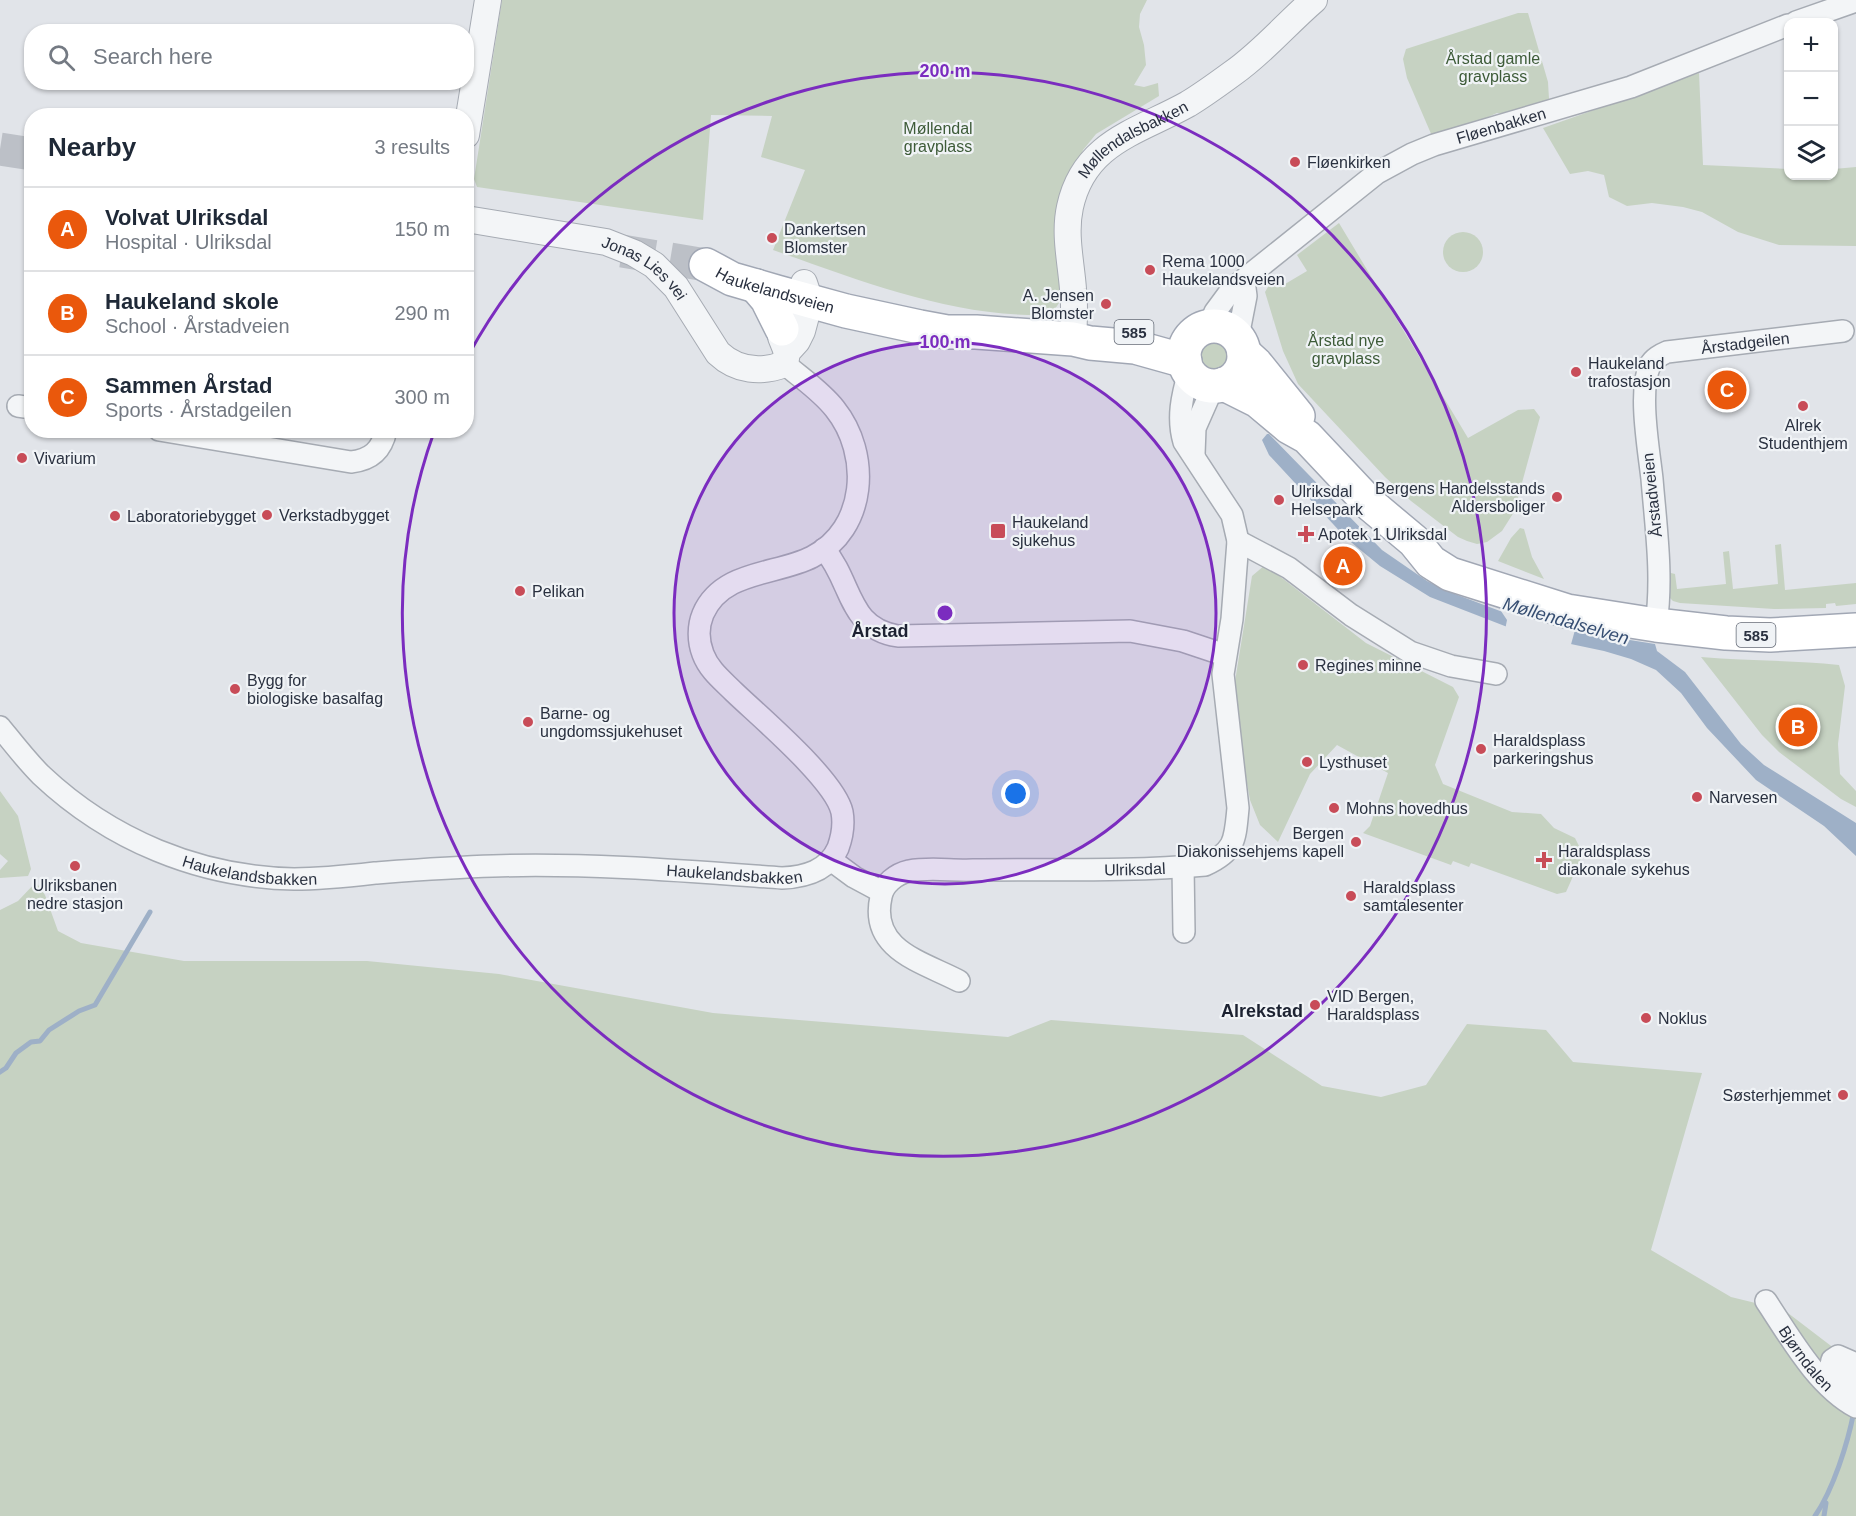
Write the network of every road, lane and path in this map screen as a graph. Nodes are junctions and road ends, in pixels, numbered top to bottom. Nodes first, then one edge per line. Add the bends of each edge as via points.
1 (488, 0) edge
2 (1314, 0) edge
3 (1856, 1) edge
4 (1807, 18) edge
5 (1784, 27) edge
6 (474, 86) edge
7 (473, 90) edge
8 (470, 108) edge
9 (474, 220) edge
10 (1244, 281) junction
11 (756, 286) junction
12 (801, 293) junction
13 (1843, 331) dead end
14 (1073, 339) junction
15 (784, 348) junction
16 (1213, 356) junction
17 (1650, 365) joint
18 (201, 438) edge
19 (385, 438) edge
20 (1238, 541) junction
21 (824, 549) junction
22 (1656, 626) junction
23 (1856, 630) edge
24 (1225, 655) junction
25 (1496, 674) dead end
26 (0, 727) edge
27 (831, 860) junction
28 (1183, 866) junction
29 (882, 892) junction
30 (1184, 932) dead end
31 (959, 981) dead end
32 (1766, 1301) dead end
33 (1856, 1364) edge
34 (1856, 1385) edge
35 (1856, 1407) edge

1 - 6 street
2 - 14 street, Møllendalsbakken via 1251,61 1187,104 1108,145 1094,158 1075,190 1069,213
3 - 4 street
5 - 10 street, Fløenbakken via 1631,87 1412,154 1377,173
7 - 8 street
9 - 15 street, Jonas Lies vei via 606,242 634,252 676,287 725,361 747,369 775,367
10 - 16 street via 1246,296
10 - 16 street, Fløenbakken via 1215,312
11 - 12 main road, Haukelandsveien / 585
11 - 12 main road, Haukelandsveien / 585 via 706,265 770,272
11 - 15 main road via 767,299
12 - 14 main road, Haukelandsveien / 585 via 938,330
12 - 15 street
13 - 17 street, Årstadgeilen via 1667,352
14 - 16 main road, Haukelandsveien / 585
15 - 21 street via 848,426 857,452 855,505 846,527
16 - 20 street, Ulriksdal via 1181,410 1180,429 1184,442 1232,515
16 - 22 main road, 585 via 1256,364 1299,417 1306,437 1371,505 1440,568 1567,611
17 - 22 street, Årstadveien via 1646,378 1646,428 1659,574
18 - 19 street via 351,462 377,452
20 - 24 street, Ulriksdal
20 - 25 street via 1288,568 1410,652 1451,666
21 - 24 street via 844,579 857,612 874,629 886,634 1130,631 1183,641
21 - 27 street via 811,558 731,584 711,601 701,619 699,640 704,658 715,673 830,788 843,822
22 - 23 main road, 585 via 1770,635
24 - 28 street, Ulriksdal via 1223,674 1238,808 1236,829 1227,853 1219,859 1205,865
26 - 27 street, Haukelandsbakken via 57,790 124,837 202,867 235,874 294,879 543,864 782,878 810,874
27 - 29 street via 854,878
28 - 29 street, Ulriksdal via 909,871 896,876
28 - 30 street
29 - 31 street via 880,921 887,939 898,951
32 - 35 street, Bjørndalen via 1830,1390
33 - 34 street, Bjørndalen via 1838,1356 1831,1365 1836,1373

